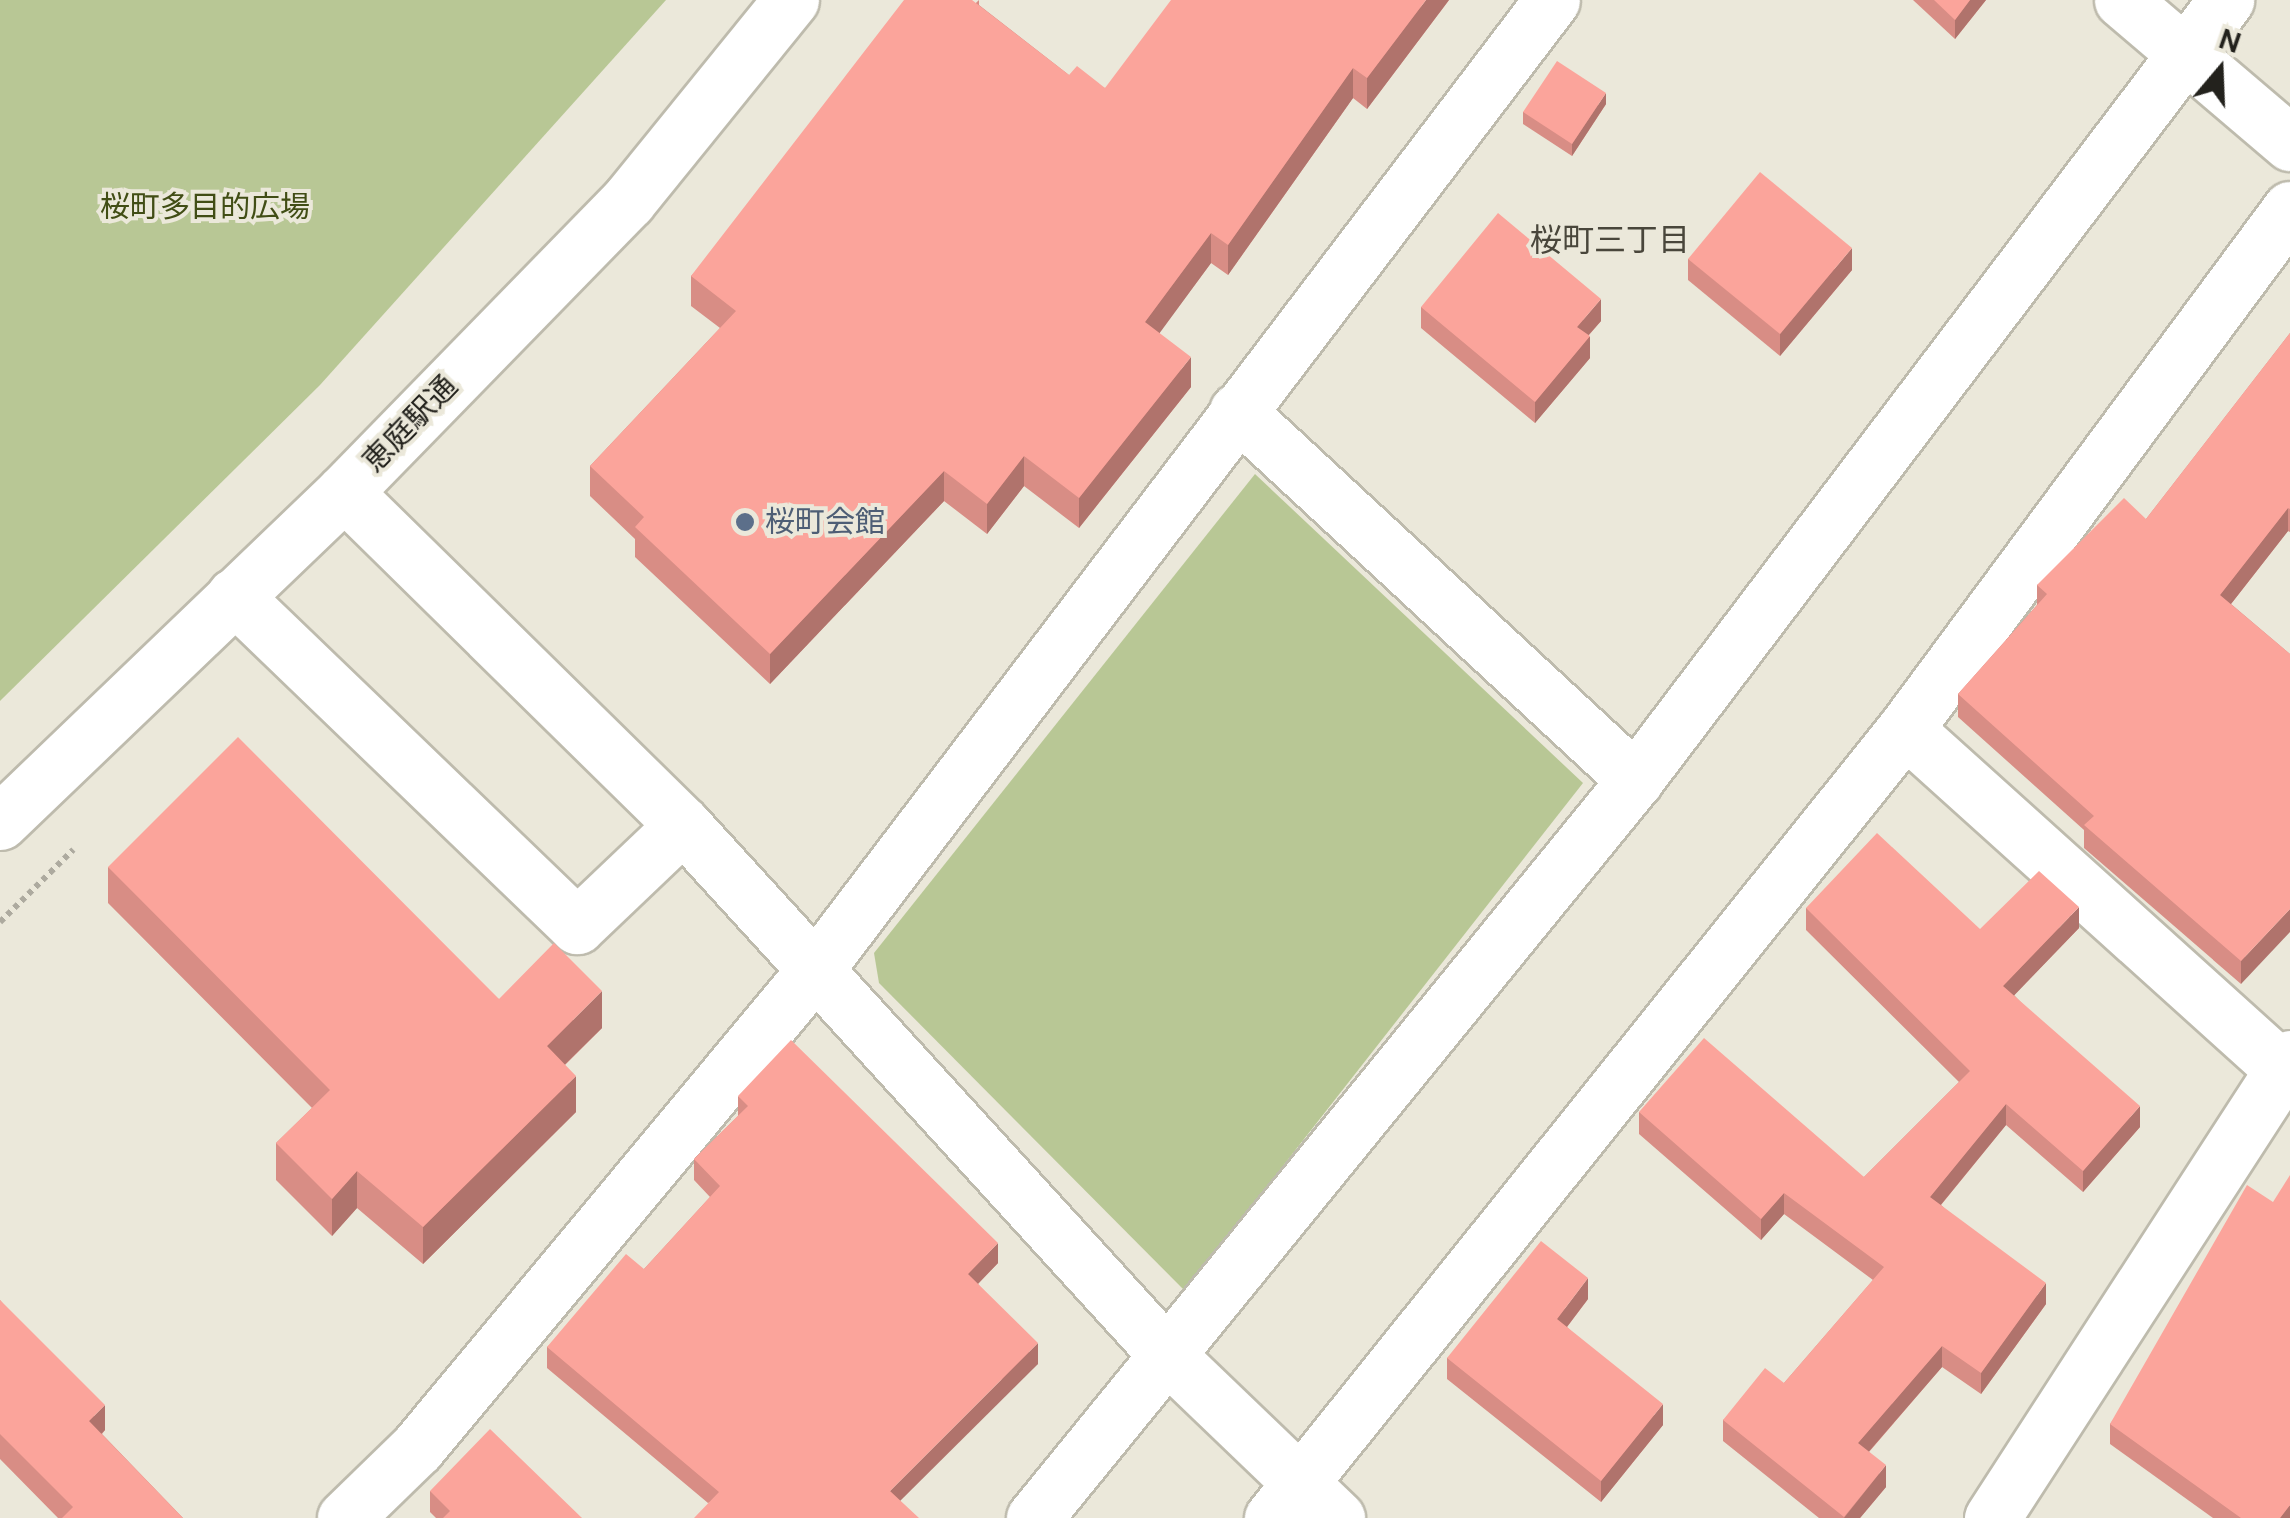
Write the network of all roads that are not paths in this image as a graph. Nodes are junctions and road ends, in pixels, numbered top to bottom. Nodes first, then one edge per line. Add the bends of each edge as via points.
1 (791, 0) edge
2 (1552, 0) edge
3 (2122, 0) edge
4 (2226, 0) edge
5 (2184, 56) junction
6 (2290, 143) edge
7 (2290, 209) edge
8 (1237, 410) junction
9 (344, 492) junction
10 (234, 596) junction
11 (1905, 729) junction
12 (1635, 780) junction
13 (0, 822) edge
14 (683, 825) junction
15 (818, 966) junction
16 (2287, 1068) edge
17 (1166, 1354) junction
18 (1303, 1507) edge
19 (344, 1518) edge
20 (1034, 1518) edge
21 (1992, 1518) edge

1 - 9 street, 恵庭駅通 via 628,201
2 - 8 street
3 - 5 street
4 - 5 street
5 - 6 street
5 - 12 street
7 - 11 street
8 - 12 street
8 - 15 street
9 - 10 street, 恵庭駅通
9 - 14 street
10 - 13 street, 恵庭駅通
10 - 14 street via 578,926
11 - 16 street
11 - 18 street
12 - 17 street
14 - 15 street
15 - 17 street
15 - 19 street via 417,1448
16 - 21 street
17 - 18 street
17 - 20 street

